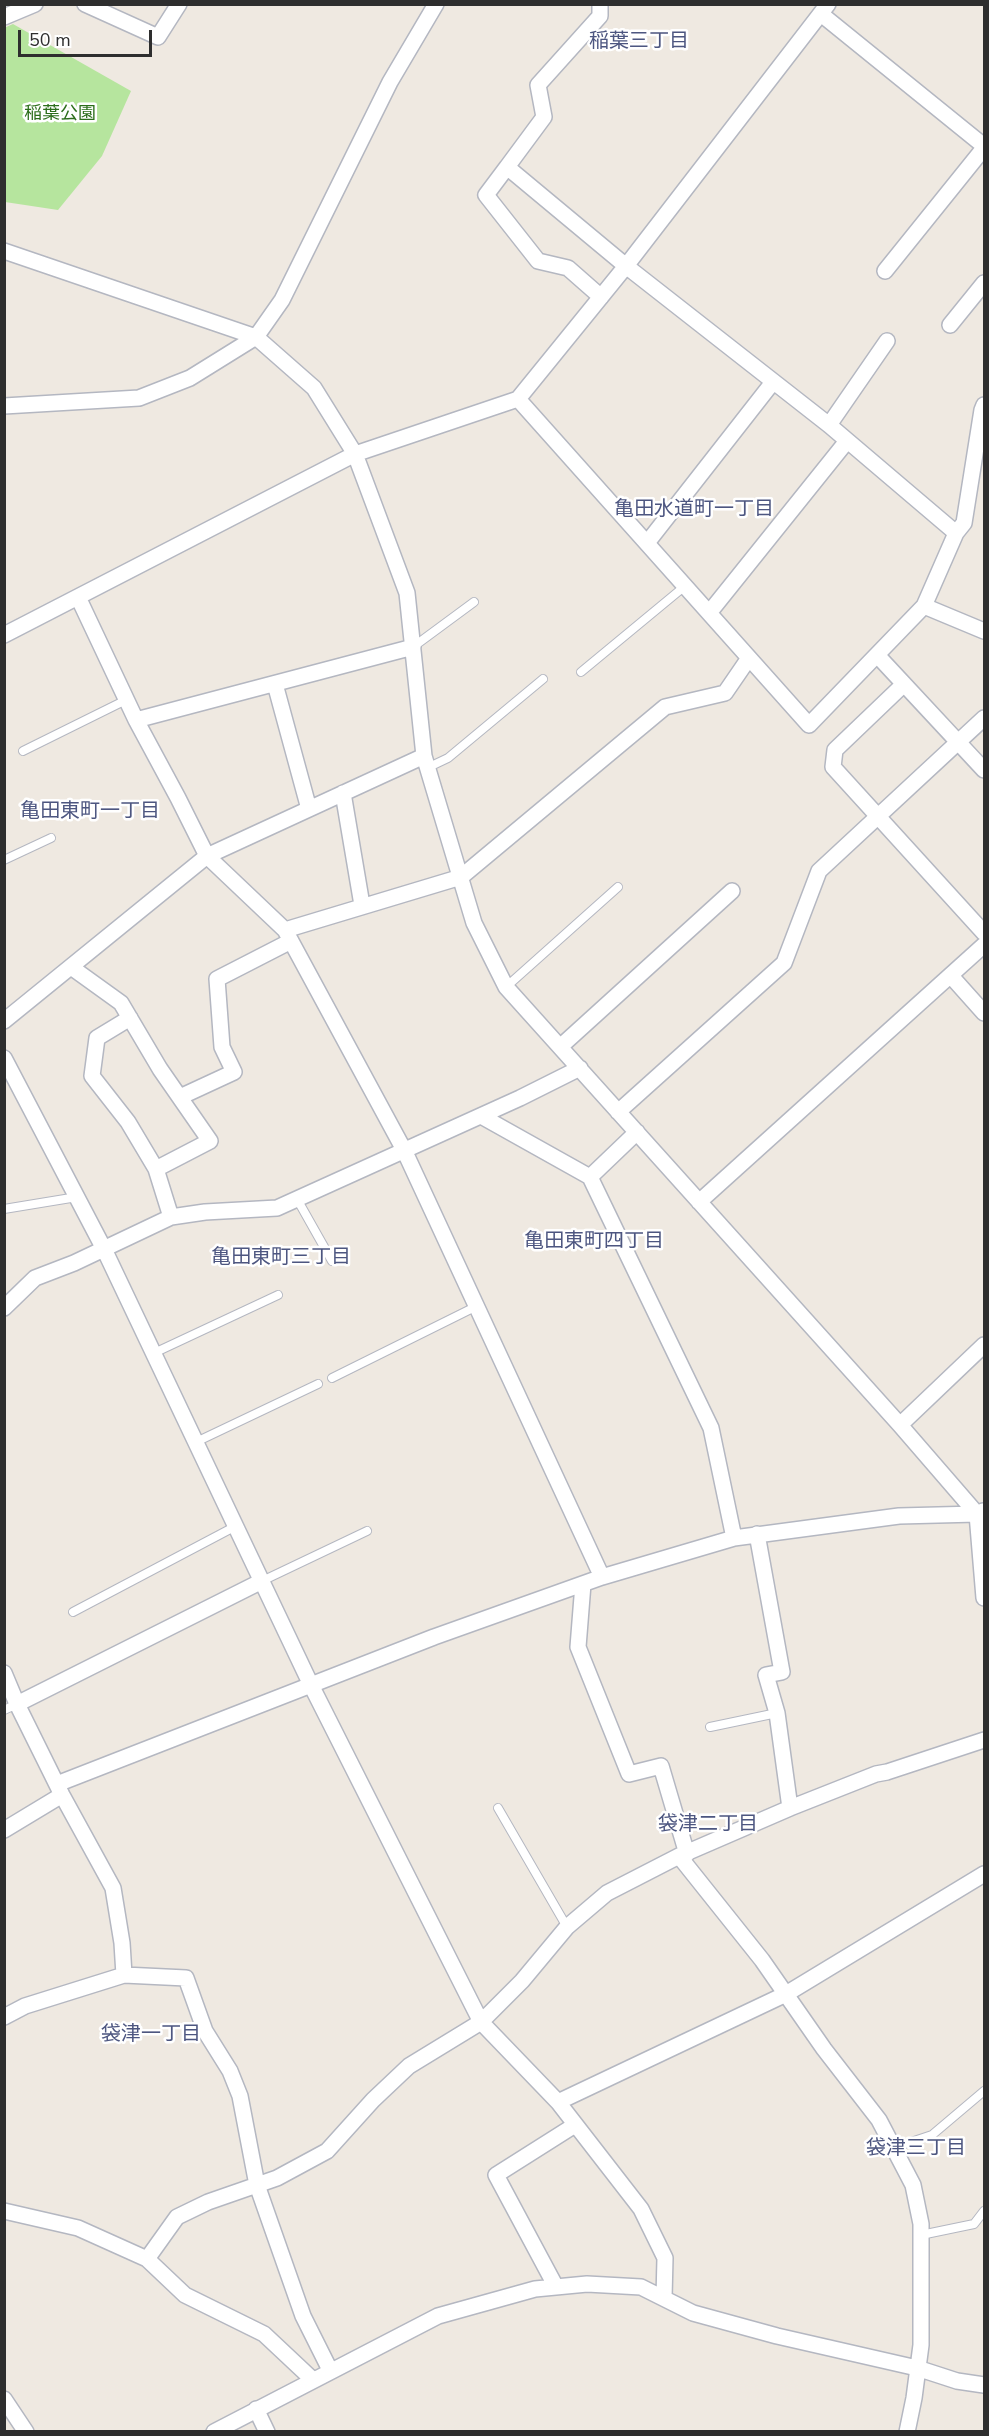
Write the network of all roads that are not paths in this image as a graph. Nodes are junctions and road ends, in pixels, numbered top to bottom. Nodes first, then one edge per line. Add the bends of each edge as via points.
1 (35, 4) edge
2 (85, 4) edge
3 (179, 4) edge
4 (436, 4) edge
5 (600, 4) edge
6 (824, 9) edge
7 (4, 17) edge
8 (984, 147) edge
9 (507, 166) junction
10 (4, 250) edge
11 (626, 266) junction
12 (885, 271) dead end
13 (984, 283) edge
14 (601, 297) junction
15 (950, 325) dead end
16 (256, 337) junction
17 (888, 341) dead end
18 (773, 382) junction
19 (518, 399) junction
20 (984, 405) edge
21 (4, 406) edge
22 (829, 426) junction
23 (847, 441) junction
24 (355, 454) junction
25 (956, 533) junction
26 (647, 543) junction
27 (685, 586) junction
28 (78, 597) junction
29 (474, 602) dead end
30 (924, 606) junction
31 (709, 613) junction
32 (984, 631) edge
33 (4, 635) edge
34 (412, 647) junction
35 (877, 655) junction
36 (749, 658) junction
37 (581, 672) dead end
38 (543, 679) dead end
39 (275, 684) junction
40 (904, 684) junction
41 (126, 700) junction
42 (984, 718) edge
43 (136, 720) junction
44 (959, 742) junction
45 (23, 752) dead end
46 (425, 762) junction
47 (984, 770) edge
48 (343, 794) junction
49 (309, 809) junction
50 (879, 816) junction
51 (51, 838) dead end
52 (207, 856) junction
53 (4, 860) edge
54 (461, 877) junction
55 (618, 887) dead end
56 (732, 891) dead end
57 (362, 905) junction
58 (984, 933) edge
59 (288, 935) junction
60 (984, 945) edge
61 (71, 967) junction
62 (951, 976) junction
63 (506, 987) junction
64 (984, 1013) edge
65 (130, 1018) junction
66 (4, 1021) edge
67 (560, 1047) junction
68 (4, 1058) edge
69 (580, 1068) junction
70 (180, 1097) junction
71 (618, 1112) junction
72 (482, 1116) junction
73 (637, 1132) junction
74 (405, 1150) junction
75 (156, 1169) junction
76 (590, 1177) junction
77 (77, 1197) junction
78 (297, 1199) junction
79 (699, 1202) junction
80 (4, 1209) edge
81 (171, 1217) junction
82 (104, 1249) junction
83 (332, 1261) dead end
84 (278, 1295) dead end
85 (477, 1306) junction
86 (4, 1308) edge
87 (984, 1345) edge
88 (154, 1353) junction
89 (332, 1378) dead end
90 (318, 1384) dead end
91 (900, 1425) junction
92 (196, 1442) junction
93 (980, 1512) edge
94 (236, 1526) junction
95 (367, 1532) dead end
96 (757, 1534) junction
97 (734, 1538) junction
98 (602, 1577) junction
99 (262, 1581) junction
100 (583, 1584) junction
101 (984, 1598) edge
102 (73, 1612) dead end
103 (4, 1673) edge
104 (311, 1685) junction
105 (11, 1707) edge
106 (777, 1713) junction
107 (710, 1727) dead end
108 (984, 1740) edge
109 (60, 1790) junction
110 (498, 1808) dead end
111 (790, 1808) junction
112 (4, 1830) edge
113 (683, 1855) junction
114 (984, 1874) edge
115 (567, 1927) junction
116 (124, 1975) junction
117 (786, 1994) junction
118 (4, 2017) edge
119 (482, 2022) junction
120 (984, 2091) edge
121 (558, 2102) junction
122 (575, 2125) junction
123 (893, 2148) junction
124 (257, 2185) junction
125 (4, 2211) edge
126 (984, 2211) edge
127 (921, 2235) junction
128 (147, 2259) junction
129 (556, 2287) junction
130 (664, 2298) junction
131 (918, 2368) junction
132 (330, 2370) junction
133 (313, 2380) junction
134 (984, 2385) edge
135 (4, 2399) edge
136 (256, 2409) junction
137 (25, 2431) edge
138 (214, 2432) edge
139 (267, 2432) edge
140 (907, 2432) edge

1 - 7 street
2 - 3 street via 158,37
4 - 16 street via 390,82 282,300
5 - 9 street via 600,16 538,85 544,117
6 - 8 street
6 - 11 street
8 - 12 street
9 - 11 street
9 - 14 street via 486,195 538,261 568,268
10 - 16 street
11 - 14 street
11 - 18 street
13 - 15 street
14 - 19 street
16 - 21 street via 190,378 139,398
16 - 24 street via 314,388
17 - 22 street
18 - 22 street
18 - 26 street
19 - 24 street
19 - 26 street
20 - 25 street via 964,523
22 - 23 street
23 - 25 street
23 - 31 street
24 - 28 street
24 - 34 street via 407,593
25 - 30 street
26 - 27 street
27 - 31 street
27 - 37 lane
28 - 33 street
28 - 41 street
29 - 34 lane
30 - 32 street
30 - 35 street
31 - 36 street
34 - 39 street
34 - 46 street
35 - 36 street via 809,725
35 - 40 street
36 - 54 street via 725,693 664,707
38 - 46 lane via 448,758
39 - 43 street
39 - 49 street
40 - 44 street
40 - 50 street via 835,750 833,767
41 - 43 street
41 - 45 lane
42 - 44 street
43 - 52 street
44 - 47 street
44 - 50 street
46 - 48 street
46 - 54 street
48 - 49 street
48 - 57 street
49 - 52 street
50 - 58 street
50 - 71 street via 819,871 784,963
51 - 53 lane
52 - 59 street
52 - 61 street
54 - 57 street
54 - 63 street via 474,923
55 - 63 lane
56 - 67 street
57 - 59 street
59 - 70 street via 217,979 222,1047 234,1072
59 - 74 street
60 - 62 street
61 - 65 street via 121,1003
61 - 66 street
62 - 64 street
62 - 79 street
63 - 67 street
65 - 70 street
65 - 75 street via 98,1038 92,1077 128,1122
67 - 69 street
68 - 77 street
69 - 71 street
69 - 72 street
70 - 75 street via 210,1141
71 - 73 street
72 - 74 street
72 - 76 street
73 - 76 street
73 - 79 street
74 - 78 street
74 - 85 street
75 - 81 street
76 - 97 street via 711,1428
77 - 80 lane
77 - 82 street
78 - 81 street via 277,1208
78 - 83 lane
79 - 91 street
81 - 82 street
82 - 86 street via 35,1278
82 - 88 street
84 - 88 lane
85 - 89 lane
85 - 98 street
87 - 91 street
88 - 92 street
90 - 92 lane
91 - 93 street
92 - 94 street
93 - 96 street via 899,1516
93 - 101 street
94 - 99 street
94 - 102 lane
95 - 99 lane
96 - 97 street
96 - 106 street via 782,1672 766,1675
97 - 98 street
98 - 100 street
99 - 104 street
99 - 105 street
100 - 104 street
100 - 113 street via 578,1647 629,1774 660,1766
103 - 105 street
104 - 109 street
104 - 119 street
105 - 109 street
106 - 107 lane
106 - 111 street
108 - 111 street via 876,1774
109 - 112 street
109 - 116 street via 112,1888
110 - 115 lane
111 - 113 street
113 - 115 street via 607,1893
113 - 117 street
114 - 117 street
115 - 119 street
116 - 118 street via 25,2006
116 - 124 street via 186,1978 205,2031 230,2071 240,2096
117 - 121 street
117 - 123 street via 879,2120
119 - 121 street
119 - 124 street via 410,2066 327,2151
120 - 123 lane via 932,2135
121 - 122 street
122 - 129 street via 496,2175
122 - 130 street via 641,2209 664,2258
123 - 127 street via 913,2185
124 - 128 street via 177,2217
124 - 132 street via 303,2316
125 - 128 street via 78,2228
126 - 127 lane via 974,2224
127 - 131 street
128 - 133 street via 185,2295 264,2334
129 - 130 street via 641,2287
129 - 132 street via 535,2289 438,2316
130 - 131 street via 693,2313 766,2334
131 - 134 street
131 - 140 street
132 - 133 street
133 - 136 street
135 - 137 street
136 - 138 street
136 - 139 street

